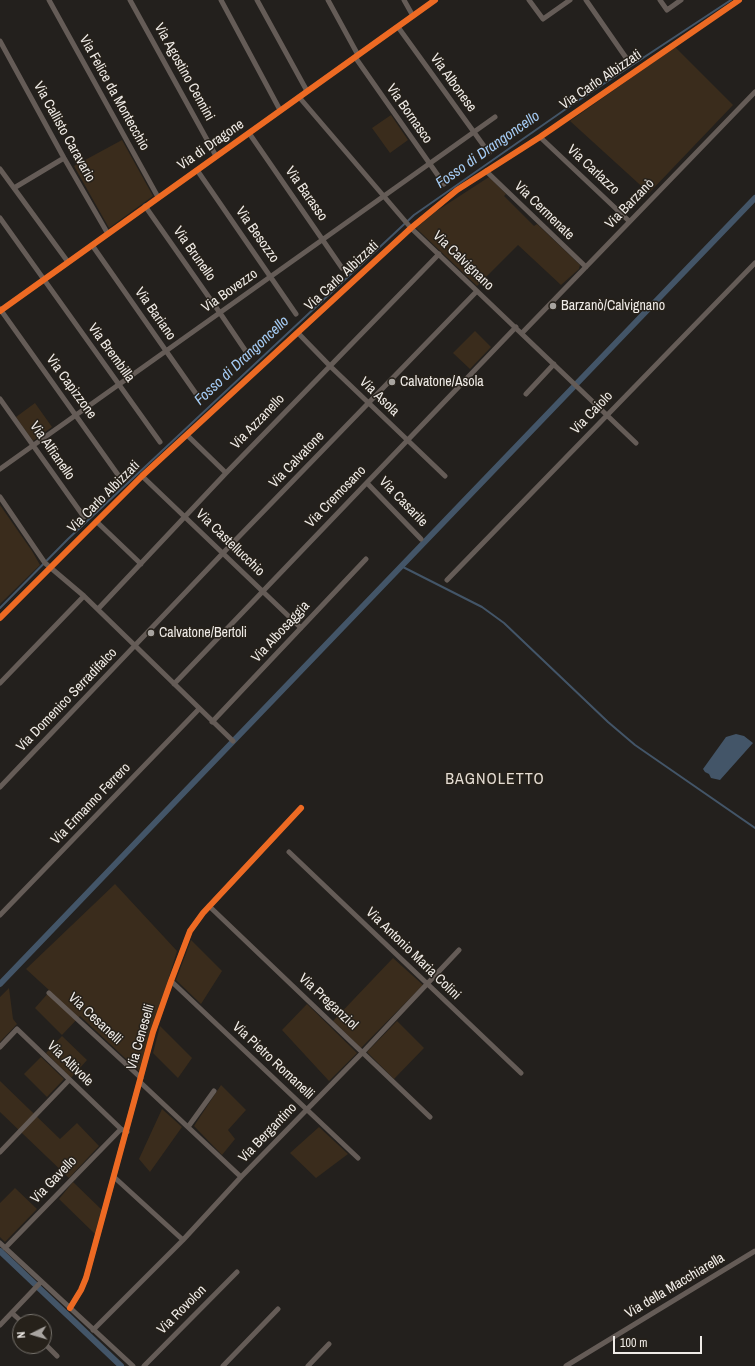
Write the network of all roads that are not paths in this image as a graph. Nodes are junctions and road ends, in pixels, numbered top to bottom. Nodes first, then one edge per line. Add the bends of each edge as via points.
1 (49, 0) edge
2 (130, 0) edge
3 (221, 0) edge
4 (257, 0) edge
5 (328, 0) edge
6 (404, 0) edge
7 (435, 0) edge
8 (528, 0) edge
9 (570, 0) edge
10 (586, 0) edge
11 (660, 0) edge
12 (681, 0) edge
13 (739, 0) edge
14 (413, 16) junction
15 (398, 26) junction
16 (0, 41) edge
17 (356, 56) junction
18 (629, 62) dead end
19 (306, 91) junction
20 (755, 92) edge
21 (299, 97) junction
22 (280, 110) junction
23 (495, 117) dead end
24 (474, 132) junction
25 (249, 133) junction
26 (540, 136) junction
27 (489, 153) dead end
28 (216, 156) junction
29 (64, 158) junction
30 (430, 164) junction
31 (0, 169) edge
32 (197, 170) junction
33 (486, 171) junction
34 (444, 184) dead end
35 (14, 188) junction
36 (158, 197) junction
37 (384, 197) junction
38 (145, 206) junction
39 (0, 218) edge
40 (629, 221) junction
41 (412, 228) junction
42 (108, 234) junction
43 (323, 239) junction
44 (92, 245) junction
45 (439, 254) junction
46 (68, 262) junction
47 (755, 263) edge
48 (586, 267) junction
49 (342, 268) dead end
50 (271, 277) junction
51 (43, 279) junction
52 (477, 291) junction
53 (0, 310) edge
54 (220, 313) junction
55 (296, 314) dead end
56 (516, 327) junction
57 (298, 332) junction
58 (522, 333) junction
59 (166, 351) junction
60 (249, 356) dead end
61 (554, 364) junction
62 (330, 366) junction
63 (119, 384) junction
64 (526, 394) dead end
65 (199, 398) dead end
66 (0, 399) edge
67 (368, 403) junction
68 (76, 414) junction
69 (606, 415) junction
70 (187, 435) junction
71 (407, 440) junction
72 (160, 442) dead end
73 (636, 443) dead end
74 (33, 445) junction
75 (0, 469) edge
76 (226, 473) junction
77 (142, 476) junction
78 (445, 476) dead end
79 (121, 479) dead end
80 (367, 483) junction
81 (0, 497) edge
82 (185, 516) junction
83 (84, 517) dead end
84 (97, 522) junction
85 (421, 539) dead end
86 (223, 554) junction
87 (366, 559) dead end
88 (140, 564) junction
89 (51, 567) junction
90 (447, 580) dead end
91 (262, 591) junction
92 (84, 596) junction
93 (98, 609) junction
94 (0, 618) edge
95 (301, 628) junction
96 (135, 646) junction
97 (0, 683) edge
98 (174, 684) junction
99 (199, 709) junction
100 (212, 722) junction
101 (233, 741) dead end
102 (0, 787) edge
103 (301, 808) dead end
104 (289, 852) dead end
105 (209, 906) junction
106 (0, 915) edge
107 (459, 950) dead end
108 (171, 981) junction
109 (427, 984) junction
110 (49, 993) dead end
111 (0, 1047) edge
112 (363, 1052) junction
113 (521, 1073) dead end
114 (69, 1080) junction
115 (141, 1080) junction
116 (214, 1091) dead end
117 (307, 1110) junction
118 (430, 1117) dead end
119 (188, 1127) junction
120 (121, 1129) junction
121 (127, 1132) junction
122 (0, 1152) edge
123 (358, 1158) dead end
124 (114, 1177) junction
125 (242, 1177) junction
126 (184, 1240) junction
127 (0, 1243) edge
128 (5, 1248) junction
129 (755, 1251) edge
130 (237, 1272) dead end
131 (38, 1285) junction
132 (70, 1308) junction
133 (278, 1309) dead end
134 (12, 1313) joint
135 (0, 1325) edge
136 (93, 1330) junction
137 (329, 1344) dead end
138 (52, 1351) edge
139 (57, 1356) dead end
140 (133, 1366) edge
141 (144, 1366) edge
142 (223, 1366) edge
143 (308, 1366) edge
144 (566, 1366) edge

1 - 36 street, Via Felice da Montecchio
2 - 28 street, Via Agostino Cennini
3 - 22 street
4 - 19 street
5 - 17 street, Via Bornasco
6 - 14 street
7 - 14 street, Via di Dragone
8 - 9 street via 543,19
10 - 18 street
11 - 12 street via 666,10
13 - 26 street, Via Carlo Albizzati
14 - 15 street, Via di Dragone
15 - 17 street, Via di Dragone
15 - 24 street, Via Albonese
16 - 29 street, Via Callisto Caravario
17 - 19 street, Via di Dragone
17 - 30 street, Via Bornasco
19 - 21 street, Via di Dragone
20 - 40 street, Via Barzanò
21 - 22 street, Via di Dragone
21 - 37 street, Via Calvignano
22 - 25 street, Via di Dragone
23 - 24 street, Via Bovezzo
24 - 27 street, Via Albonese
24 - 30 street, Via Bovezzo
25 - 28 street, Via di Dragone
25 - 43 street, Via Barasso
26 - 33 street, Via Carlo Albizzati
26 - 40 street, Via Carlazzo
28 - 32 street, Via di Dragone
29 - 35 street
29 - 42 street, Via Callisto Caravario
30 - 34 street, Via Bornasco
30 - 37 street, Via Bovezzo
31 - 35 street
32 - 36 street, Via di Dragone
32 - 50 street, Via Besozzo
33 - 41 street, Via Carlo Albizzati via 457,190
33 - 48 street, Via Cermenate
35 - 46 street
36 - 38 street, Via di Dragone
37 - 41 street, Via Calvignano
37 - 43 street, Via Bovezzo
38 - 42 street, Via di Dragone
38 - 54 street, Via Brunello
39 - 51 street, Via Brembilla
40 - 48 street, Via Barzanò
41 - 45 street, Via Calvignano
41 - 57 street, Via Carlo Albizzati
42 - 44 street, Via di Dragone
43 - 49 street, Via Barasso
43 - 50 street, Via Bovezzo
44 - 46 street, Via di Dragone
44 - 59 street, Via Bariano
45 - 52 street, Via Calvignano
45 - 62 street, Via Azzanello
46 - 51 street, Via di Dragone
47 - 69 street, Via Caiolo
48 - 58 street, Via Barzanò
50 - 54 street, Via Bovezzo
50 - 55 street, Via Besozzo
51 - 53 street, Via di Dragone
51 - 63 street, Via Brembilla
52 - 56 street, Via Calvignano
52 - 67 street, Via Calvatone
53 - 68 street, Via Capizzone
54 - 59 street, Via Bovezzo
54 - 60 street, Via Brunello
56 - 58 street, Via Calvignano
56 - 71 street, Via Cremosano
57 - 62 street, Via Asola
57 - 70 street, Via Carlo Albizzati
58 - 61 street, Via Calvignano
59 - 63 street, Via Bovezzo
59 - 65 street, Via Bariano
61 - 64 street
61 - 69 street, Via Calvignano
62 - 67 street, Via Asola
62 - 76 street, Via Azzanello
63 - 68 street, Via Bovezzo
63 - 72 street, Via Brembilla
66 - 74 street, Via Alfianello
67 - 71 street, Via Asola
67 - 86 street, Via Calvatone
68 - 74 street, Via Bovezzo
68 - 79 street, Via Capizzone
69 - 73 street, Via Calvignano
69 - 90 street, Via Caiolo
70 - 76 street
70 - 77 street, Via Carlo Albizzati
71 - 78 street, Via Asola
71 - 80 street, Via Cremosano
74 - 75 street, Via Bovezzo
74 - 83 street, Via Alfianello
76 - 82 street, Via Azzanello
77 - 82 street, Via Castellucchio
77 - 84 street, Via Carlo Albizzati
80 - 85 street, Via Casarile
80 - 91 street, Via Cremosano
81 - 89 street via 41,557
82 - 86 street, Via Castellucchio
82 - 88 street, Via Azzanello
84 - 88 street
84 - 89 street, Via Carlo Albizzati
86 - 91 street, Via Castellucchio
86 - 96 street, Via Calvatone
87 - 95 street, Via Albosaggia
88 - 93 street, Via Azzanello
89 - 92 street
89 - 94 street, Via Carlo Albizzati
91 - 95 street, Via Castellucchio
91 - 98 street, Via Cremosano
92 - 93 street
92 - 97 street
93 - 96 street
95 - 100 street, Via Albosaggia
96 - 98 street
96 - 102 street, Via Domenico Serradifalco
98 - 99 street
99 - 100 street
99 - 106 street, Via Ermanno Ferrero
100 - 101 street
103 - 105 street, Via Ceneselli
104 - 109 street, Via Antonio Maria Colini
105 - 108 street, Via Ceneselli via 190,931
105 - 112 street, Via Preganziol
107 - 109 street, Via Bergantino
108 - 115 street, Via Ceneselli via 153,1032
108 - 117 street, Via Pietro Romanelli
109 - 112 street, Via Bergantino
109 - 113 street, Via Antonio Maria Colini
110 - 115 street, Via Cesanelli
111 - 114 street, Via Altivole via 17,1029
112 - 117 street, Via Bergantino
112 - 118 street, Via Preganziol
114 - 120 street, Via Altivole
114 - 122 street
115 - 119 street, Via Cesanelli
115 - 121 street, Via Ceneselli
116 - 119 street
117 - 123 street, Via Pietro Romanelli
117 - 125 street, Via Bergantino
119 - 125 street, Via Cesanelli
120 - 121 street, Via Altivole
120 - 128 street, Via Gavello
121 - 124 street, Via Ceneselli
124 - 126 street
124 - 132 street, Via Ceneselli via 85,1282
125 - 126 street, Via Bergantino
126 - 136 street, Via Bergantino
127 - 128 street
128 - 131 street
129 - 144 street, Via della Macchiarella
130 - 141 street, Via Rovolon
131 - 132 street
131 - 134 street
132 - 136 street
133 - 142 street
134 - 135 street
136 - 140 street
137 - 143 street
138 - 139 street

